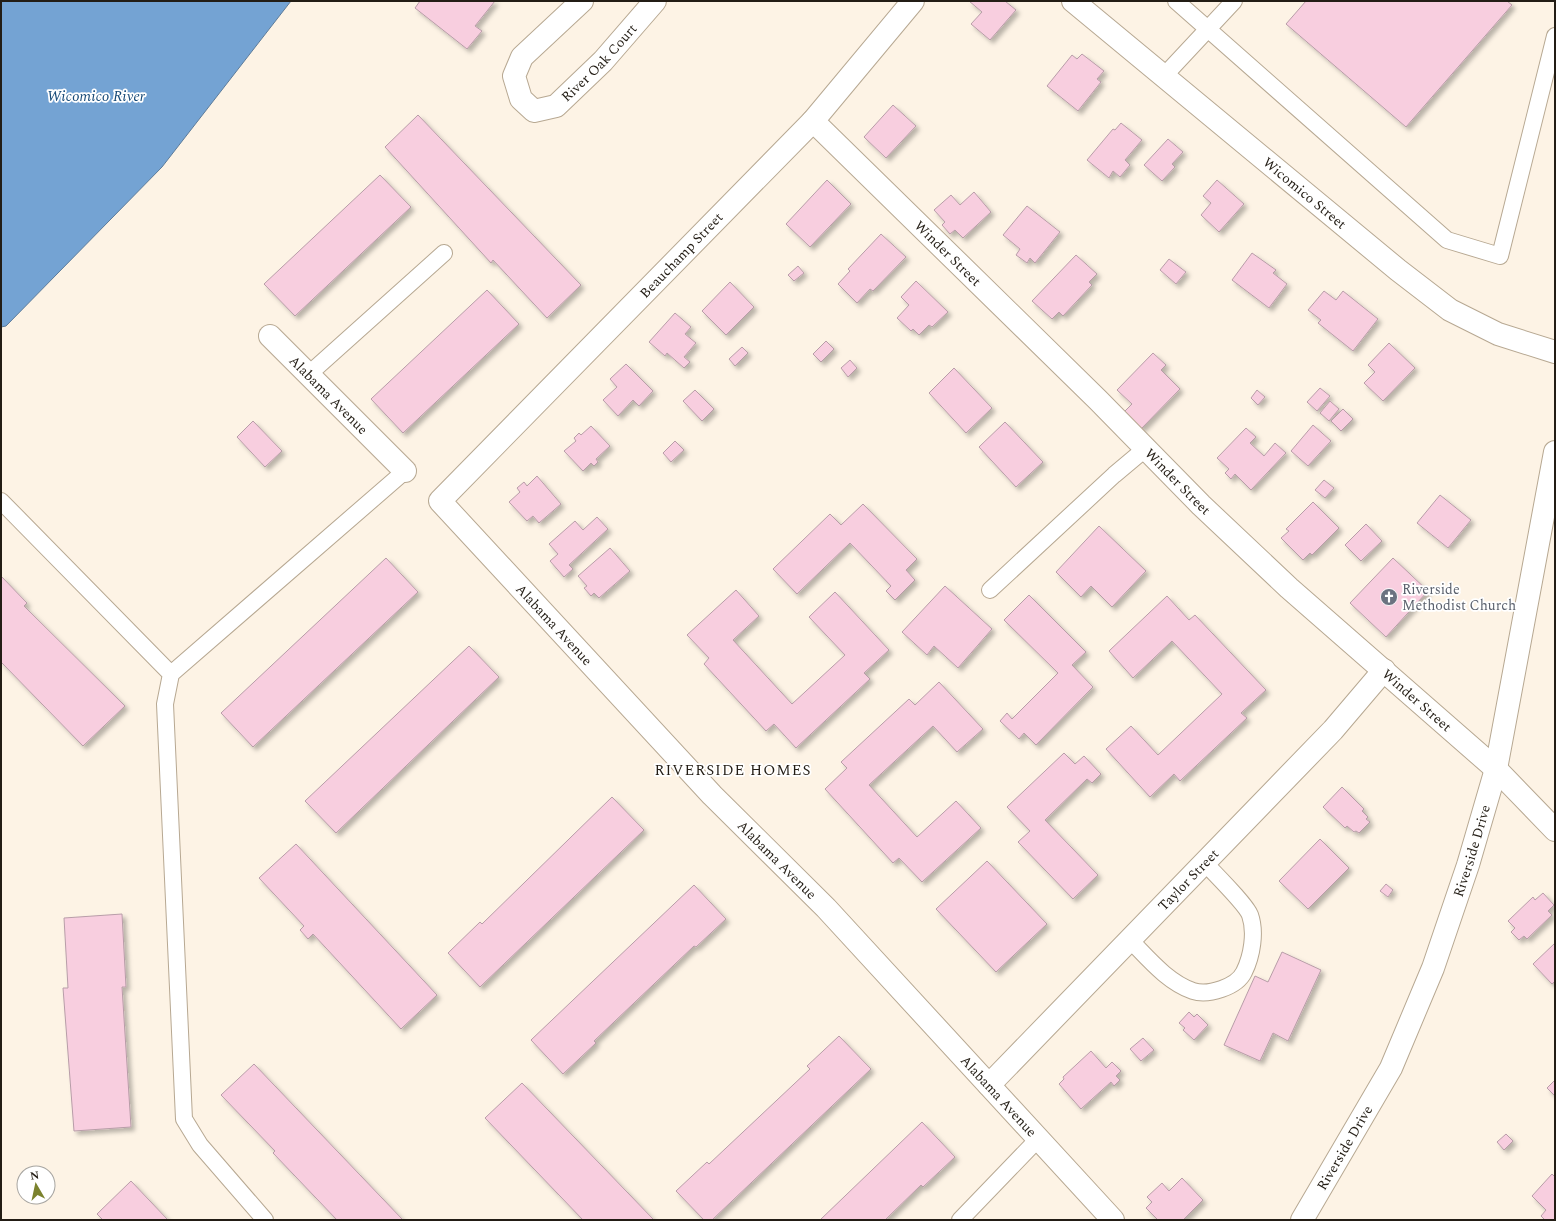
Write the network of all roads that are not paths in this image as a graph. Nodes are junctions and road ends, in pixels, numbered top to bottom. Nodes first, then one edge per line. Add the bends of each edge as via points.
1 (582, 1) edge
2 (655, 1) edge
3 (913, 1) edge
4 (1074, 1) edge
5 (1176, 1) edge
6 (1234, 1) edge
7 (1208, 29) junction
8 (1555, 36) edge
9 (1164, 76) junction
10 (813, 121) junction
11 (444, 253) dead end
12 (270, 336) dead end
13 (1555, 352) edge
14 (309, 374) junction
15 (1145, 450) junction
16 (1555, 452) edge
17 (404, 471) joint
18 (1, 501) edge
19 (440, 501) joint
20 (990, 590) dead end
21 (1384, 670) junction
22 (171, 674) junction
23 (1496, 769) junction
24 (1555, 830) edge
25 (1204, 862) junction
26 (1129, 940) junction
27 (989, 1085) junction
28 (1039, 1138) junction
29 (265, 1220) edge
30 (960, 1220) edge
31 (1114, 1220) edge
32 (1302, 1220) edge

1 - 2 street, River Oak Court via 522,57 514,76 521,99 534,111 556,106 603,61
3 - 10 street, Beauchamp Street
4 - 9 street, Wicomico Street
5 - 7 lane
6 - 7 lane
7 - 8 lane via 1447,240 1500,256
7 - 9 lane
9 - 13 street, Wicomico Street via 1450,310 1498,334
10 - 15 street, Winder Street via 1098,400
10 - 19 street, Beauchamp Street
11 - 14 lane
12 - 14 street, Alabama Avenue
14 - 17 street, Alabama Avenue
15 - 20 lane via 1114,475
15 - 21 street, Winder Street via 1289,588
16 - 23 street, Riverside Drive
17 - 22 lane
18 - 22 lane
19 - 27 street, Alabama Avenue via 680,761 826,908
21 - 23 street, Winder Street
21 - 25 street, Taylor Street via 1333,730
22 - 29 lane via 166,704 184,1119 200,1145
23 - 24 street, Winder Street
23 - 32 street, Riverside Drive via 1468,865 1433,968 1394,1061
25 - 26 street, Taylor Street
25 - 26 lane via 1249,914 1253,934 1244,973 1228,986 1213,992 1194,991 1178,984
26 - 27 street, Taylor Street
27 - 28 street, Alabama Avenue
28 - 30 lane
28 - 31 street, Alabama Avenue

